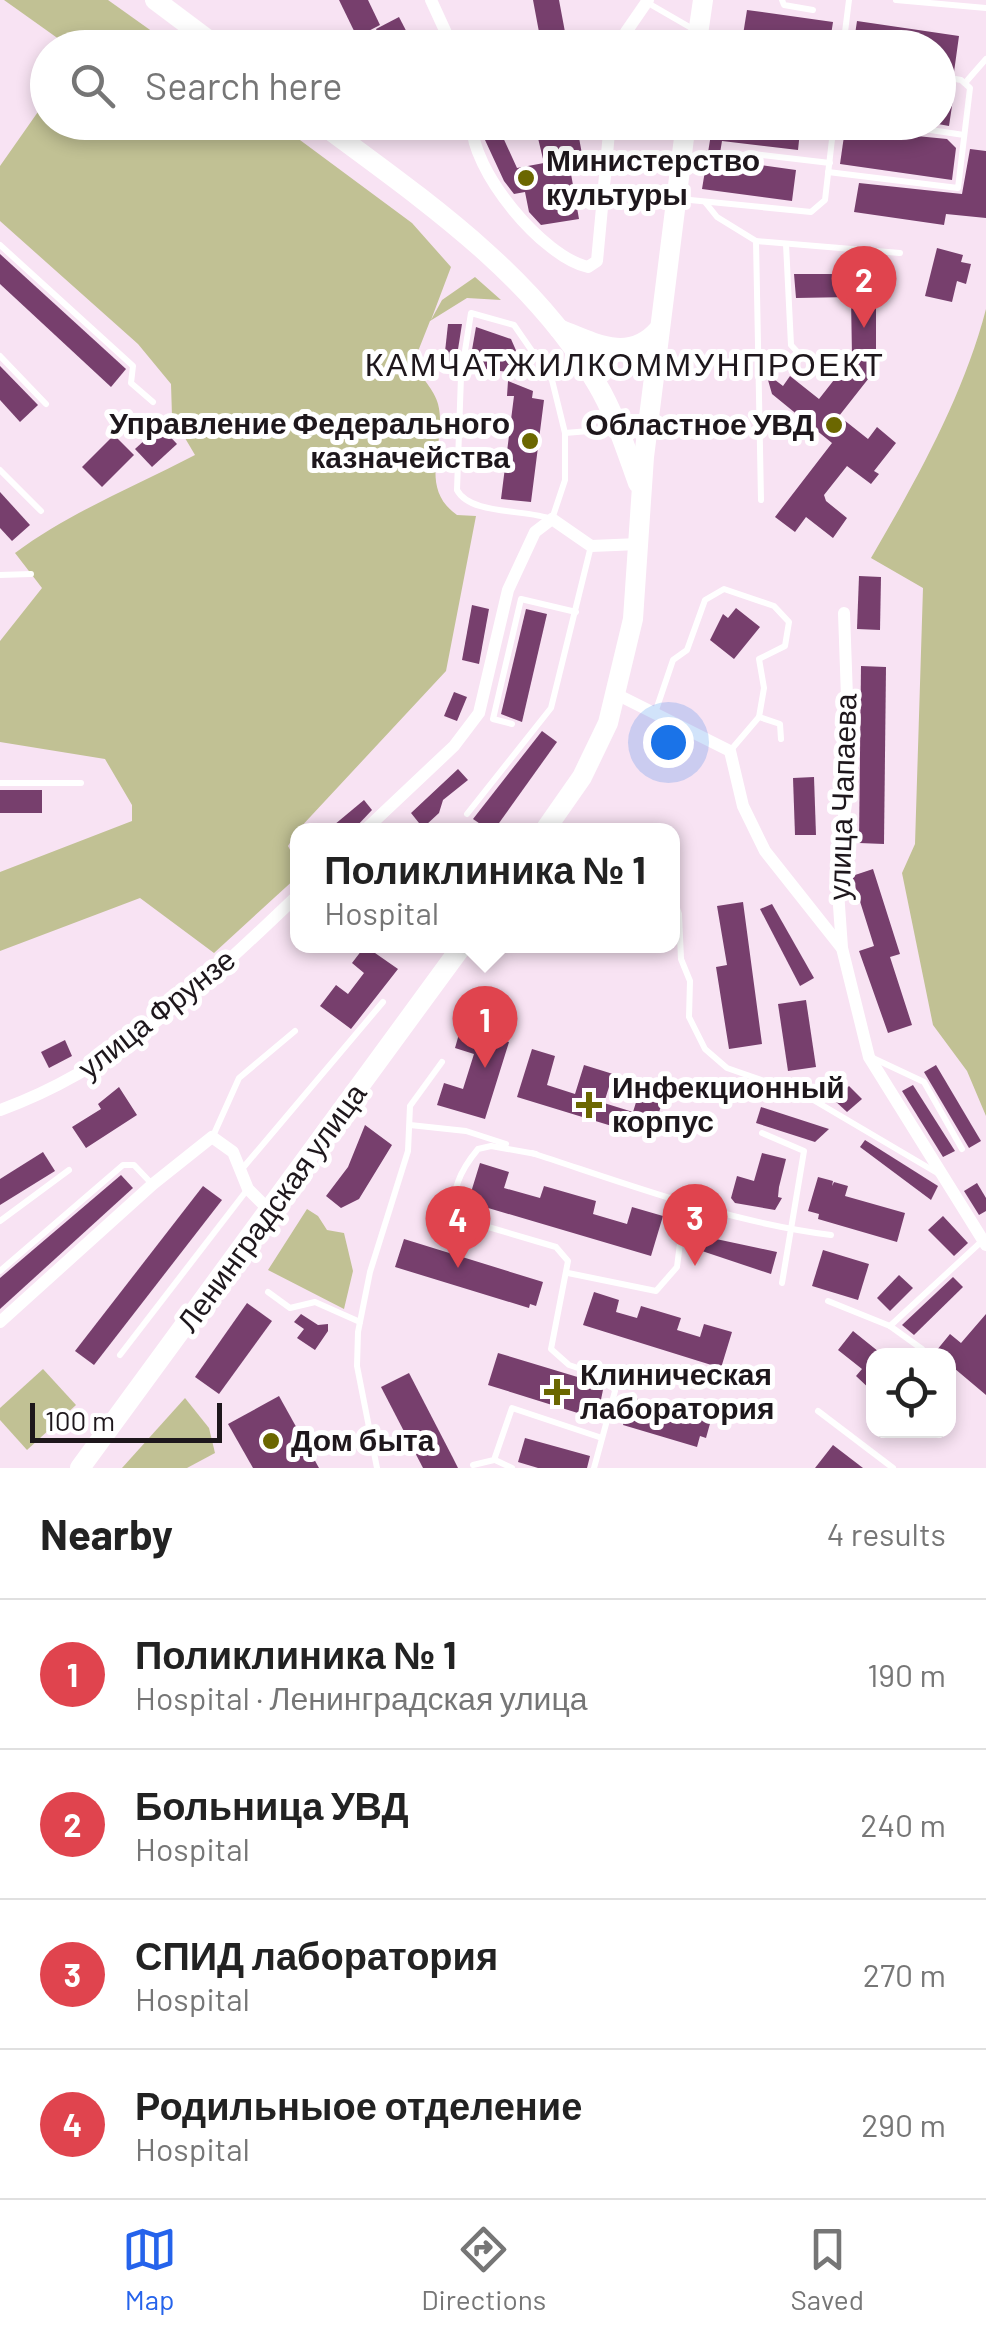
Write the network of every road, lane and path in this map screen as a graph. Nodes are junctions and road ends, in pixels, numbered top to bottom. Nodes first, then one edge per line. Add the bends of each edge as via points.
1 (155, 0) edge
2 (431, 0) edge
3 (703, 0) edge
4 (782, 0) edge
5 (848, 0) edge
6 (896, 0) edge
7 (648, 2) edge
8 (983, 9) edge
9 (814, 10) dead end
10 (195, 30) edge
11 (445, 30) edge
12 (627, 30) edge
13 (684, 30) edge
14 (698, 30) edge
15 (845, 30) edge
16 (986, 59) edge
17 (956, 81) edge
18 (964, 83) junction
19 (956, 134) edge
20 (964, 135) junction
21 (342, 140) edge
22 (476, 140) edge
23 (608, 140) edge
24 (683, 140) edge
25 (832, 140) edge
26 (754, 154) dead end
27 (829, 167) junction
28 (675, 198) junction
29 (704, 201) junction
30 (756, 242) junction
31 (786, 244) junction
32 (0, 245) edge
33 (900, 253) dead end
34 (558, 328) junction
35 (658, 330) junction
36 (0, 356) edge
37 (824, 366) dead end
38 (153, 402) dead end
39 (46, 404) dead end
40 (608, 406) junction
41 (650, 406) junction
42 (618, 429) junction
43 (564, 434) junction
44 (0, 470) edge
45 (641, 490) junction
46 (761, 500) dead end
47 (41, 511) dead end
48 (552, 519) junction
49 (639, 544) junction
50 (591, 546) junction
51 (31, 574) dead end
52 (0, 575) edge
53 (576, 612) junction
54 (844, 613) dead end
55 (616, 694) junction
56 (656, 710) junction
57 (759, 717) junction
58 (512, 724) dead end
59 (781, 739) dead end
60 (730, 751) junction
61 (0, 782) edge
62 (81, 783) dead end
63 (467, 814) dead end
64 (373, 823) edge
65 (554, 823) edge
66 (290, 903) edge
67 (680, 936) edge
68 (842, 948) junction
69 (457, 953) edge
70 (383, 1002) dead end
71 (295, 1031) dead end
72 (869, 1057) junction
73 (442, 1062) dead end
74 (0, 1110) edge
75 (410, 1125) junction
76 (762, 1134) dead end
77 (212, 1138) junction
78 (962, 1149) dead end
79 (536, 1154) junction
80 (69, 1170) dead end
81 (240, 1172) junction
82 (942, 1177) junction
83 (152, 1184) junction
84 (248, 1189) junction
85 (685, 1203) junction
86 (272, 1212) junction
87 (0, 1221) edge
88 (788, 1230) junction
89 (831, 1235) dead end
90 (984, 1243) edge
91 (0, 1271) edge
92 (568, 1273) junction
93 (782, 1283) dead end
94 (268, 1292) dead end
95 (828, 1301) dead end
96 (0, 1322) edge
97 (360, 1322) junction
98 (890, 1326) junction
99 (922, 1348) dead end
100 (120, 1355) dead end
101 (818, 1411) dead end
102 (600, 1437) junction
103 (494, 1460) junction
104 (473, 1465) dead end
105 (80, 1468) edge
106 (377, 1468) edge
107 (512, 1468) edge
108 (594, 1468) edge
109 (894, 1468) edge

1 - 10 main road
2 - 11 street
3 - 14 main road
4 - 9 lane
5 - 15 lane
6 - 8 lane
7 - 12 street
7 - 13 lane
16 - 18 lane
17 - 18 lane
18 - 20 lane via 970,88
19 - 20 lane
20 - 27 lane via 958,188
21 - 34 main road via 477,244
22 - 23 street via 502,198 544,244 590,267 596,264
24 - 28 main road
25 - 27 lane
26 - 27 lane
27 - 29 lane via 825,200 811,212
28 - 29 lane
28 - 35 main road
29 - 30 lane
30 - 31 lane
30 - 46 lane
31 - 33 lane
31 - 37 lane via 792,344 802,357
32 - 38 lane via 133,366 131,383
34 - 35 main road via 604,347 629,349
34 - 40 main road
35 - 41 main road
36 - 39 lane
40 - 41 main road via 631,420
40 - 42 main road
41 - 45 main road
42 - 43 lane
42 - 45 main road
43 - 48 lane via 565,480
43 - 48 lane via 552,380 514,325 471,313 461,376 457,490 472,505
44 - 47 lane
45 - 49 main road
48 - 50 street
48 - 64 street via 535,532 508,590 479,713
49 - 50 street
49 - 55 main road via 633,619
50 - 53 lane
51 - 52 lane
53 - 58 lane via 521,599 494,719
53 - 63 lane via 551,708
54 - 68 street, улица Чапаева via 850,781 836,862
55 - 56 street
55 - 65 main road via 582,777
56 - 57 lane via 705,600 724,589 774,606 789,622 784,646 759,659
56 - 60 street
57 - 59 lane via 780,724
57 - 60 lane
60 - 68 street via 742,806 765,851
61 - 62 lane
66 - 74 street, улица Фрунзе via 115,1053 70,1081
67 - 82 lane via 689,1017 705,1049 727,1068 805,1095
68 - 72 street, улица Чапаева
69 - 86 main road, Ленинградская улица
70 - 81 lane
71 - 77 lane via 239,1078
72 - 78 lane via 924,1082
72 - 82 street, улица Чапаева
73 - 75 lane, Ленинградская улица via 410,1106
75 - 79 lane via 466,1131
75 - 97 lane, Ленинградская улица
76 - 88 lane via 804,1151
77 - 81 street via 233,1152
77 - 83 street
79 - 85 lane
79 - 92 lane via 478,1148 457,1184 456,1213 556,1247 568,1261
80 - 87 lane
81 - 84 street
82 - 90 street, улица Чапаева
83 - 91 lane via 134,1166 123,1165
83 - 96 street
84 - 86 street
84 - 100 lane
85 - 88 lane
85 - 92 lane via 677,1267 656,1291
86 - 105 main road, Ленинградская улица
88 - 89 lane
88 - 93 lane
90 - 98 lane
92 - 102 lane via 551,1349 556,1358 613,1384
94 - 97 lane via 290,1308 315,1302
95 - 98 lane
97 - 106 lane, Ленинградская улица via 356,1366
98 - 99 lane
101 - 109 lane
102 - 103 lane via 512,1408
102 - 108 lane
103 - 104 lane
103 - 107 lane

